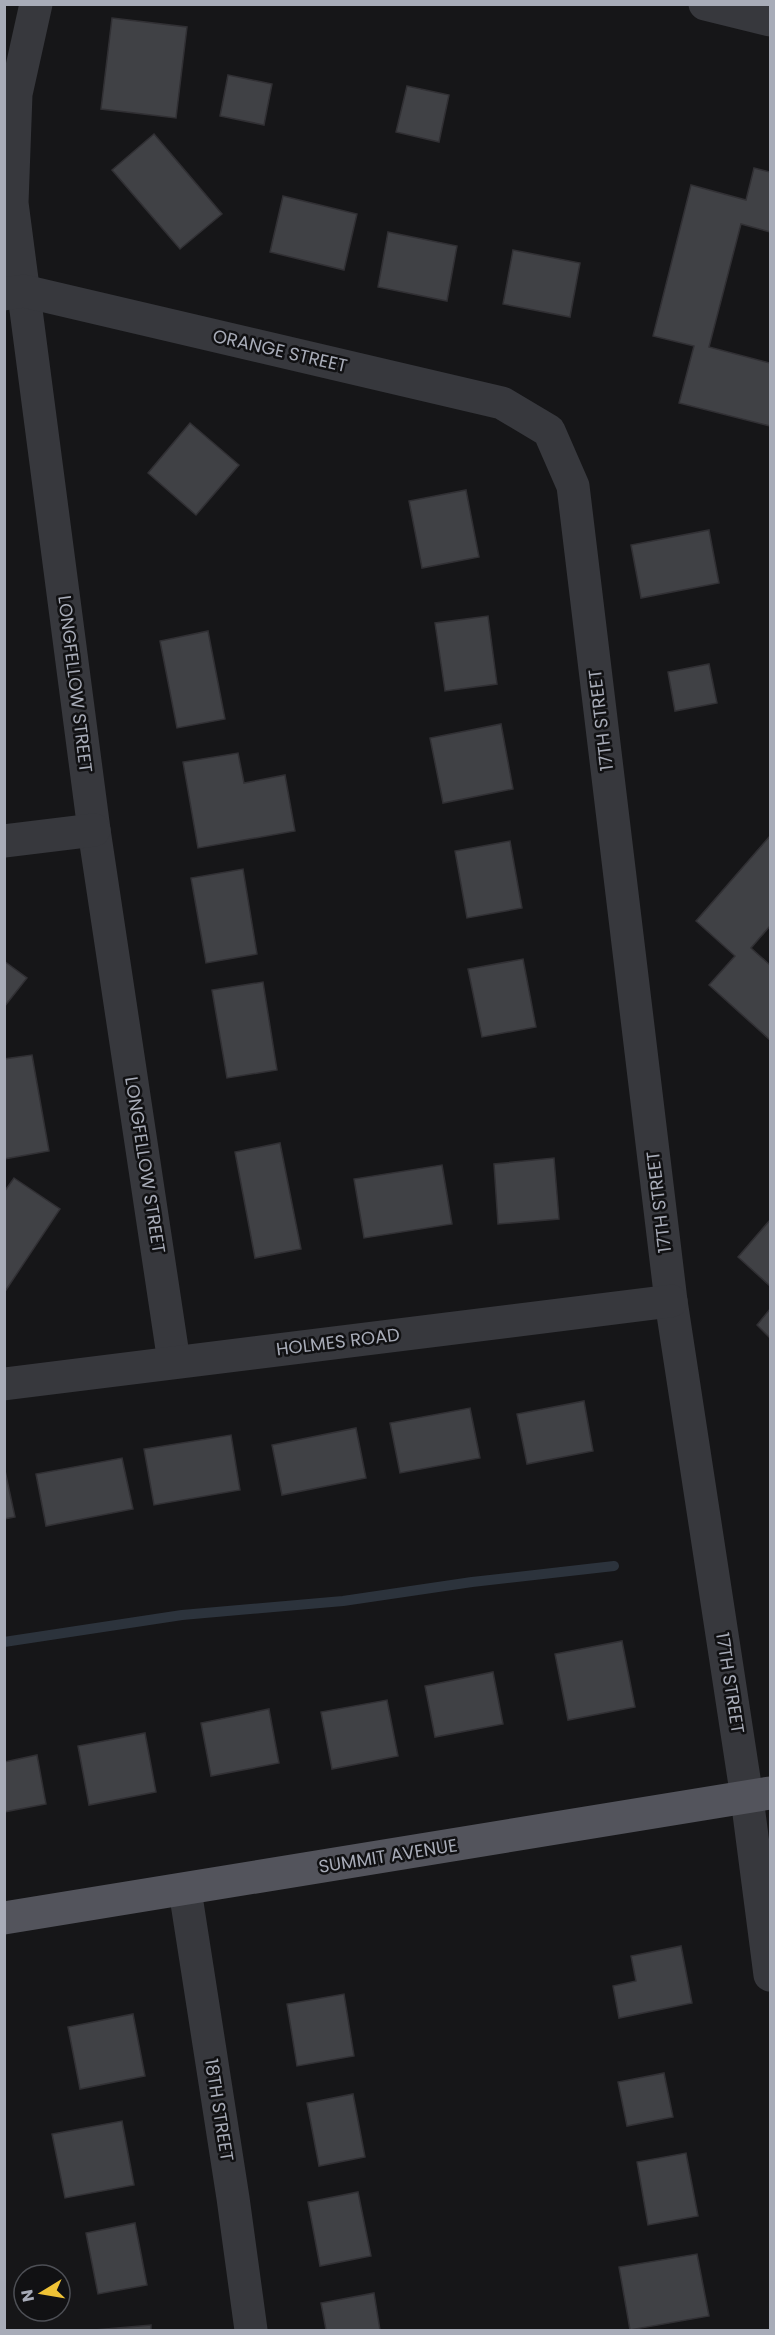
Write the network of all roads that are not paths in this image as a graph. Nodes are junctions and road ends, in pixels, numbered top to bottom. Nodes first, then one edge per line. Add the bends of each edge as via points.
1 (36, 4) edge
2 (705, 4) edge
3 (771, 20) edge
4 (14, 293) edge
5 (549, 431) joint
6 (94, 830) junction
7 (4, 841) edge
8 (671, 1301) junction
9 (174, 1362) junction
10 (4, 1384) edge
11 (759, 1795) edge
12 (185, 1890) junction
13 (4, 1918) edge
14 (771, 1976) edge
15 (251, 2331) edge

1 - 4 street, LONGFELLOW STREET via 16,94
2 - 3 street
4 - 5 street, ORANGE STREET via 502,403
4 - 6 street, LONGFELLOW STREET
5 - 8 street, 17TH STREET via 573,486
6 - 7 street
6 - 9 street, LONGFELLOW STREET
8 - 9 street, HOLMES ROAD
8 - 11 street, 17TH STREET
9 - 10 street, HOLMES ROAD
11 - 12 main road, SUMMIT AVENUE
11 - 14 street, 17TH STREET
12 - 13 main road, SUMMIT AVENUE
12 - 15 street, 18TH STREET

